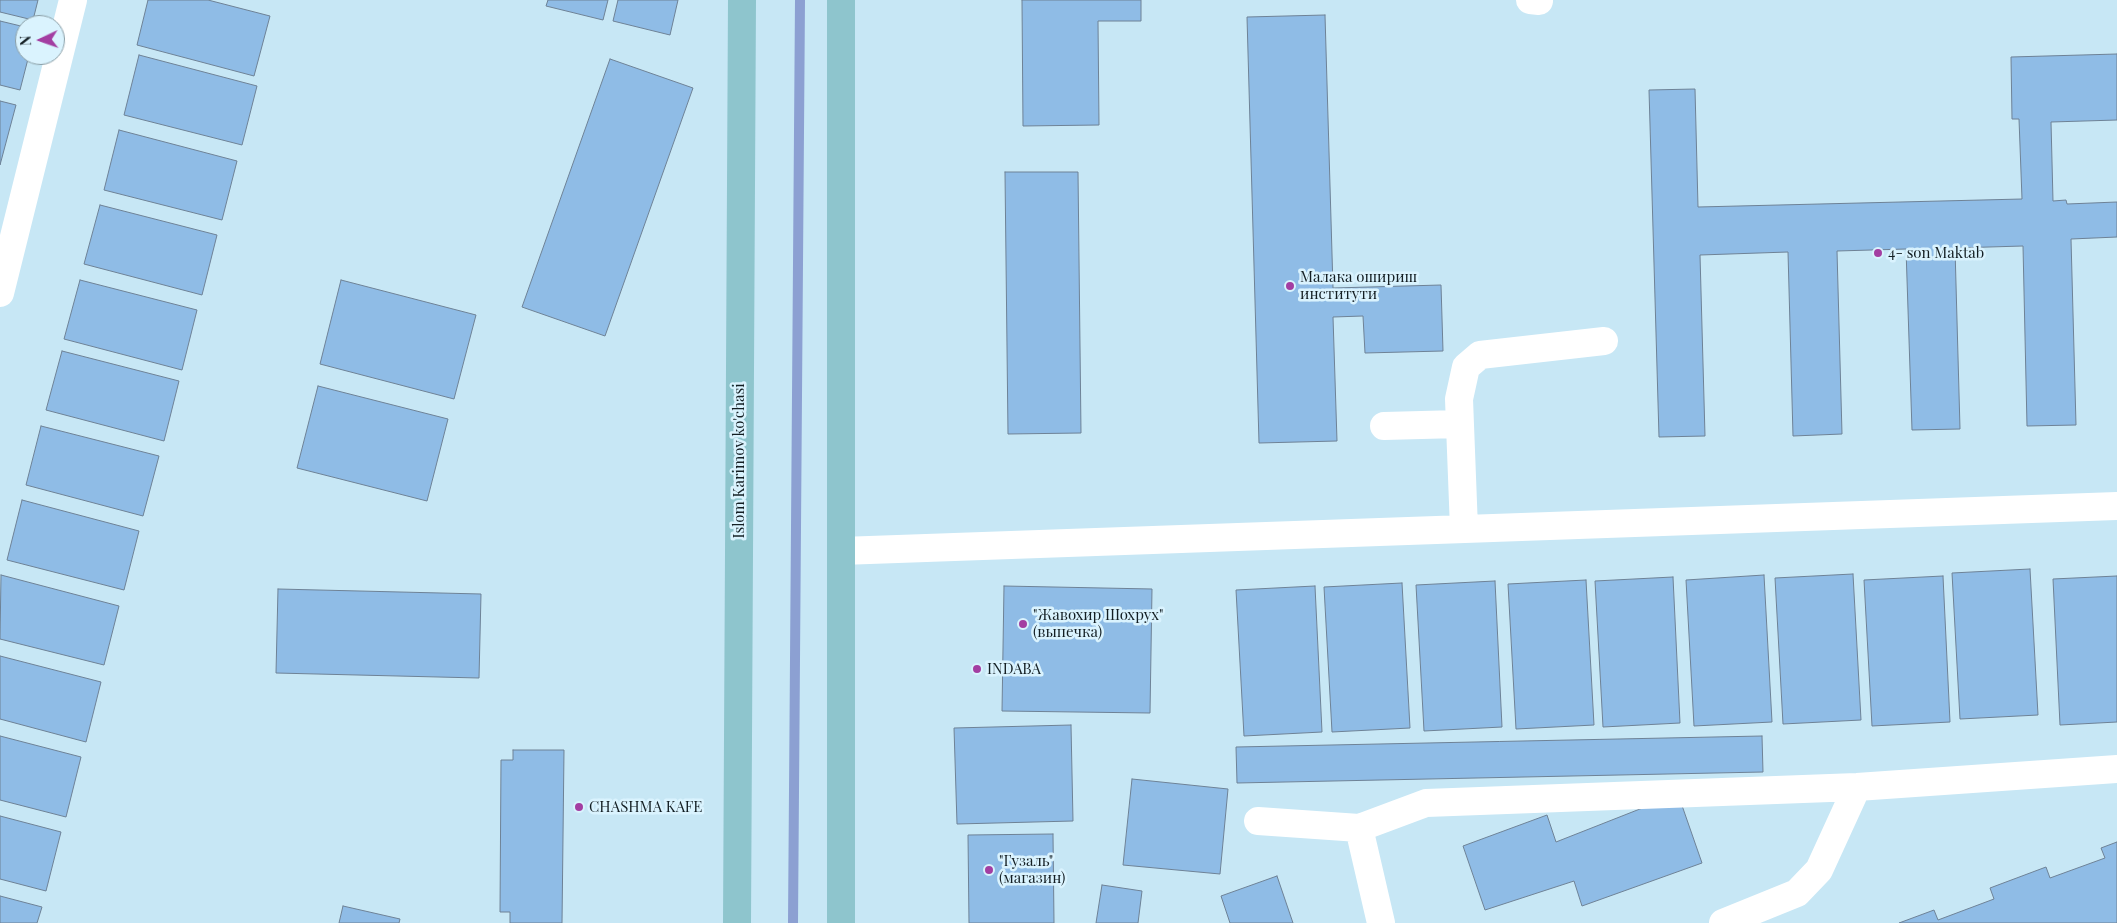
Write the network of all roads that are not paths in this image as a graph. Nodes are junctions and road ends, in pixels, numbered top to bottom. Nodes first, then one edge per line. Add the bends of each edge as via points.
1 (73, 0) edge
2 (742, 0) edge
3 (842, 0) edge
4 (0, 294) edge
5 (1604, 341) dead end
6 (1460, 424) junction
7 (1384, 426) dead end
8 (2117, 506) edge
9 (1464, 529) junction
10 (842, 551) junction
11 (2117, 769) edge
12 (1857, 787) junction
13 (1258, 821) dead end
14 (1359, 828) junction
15 (737, 923) edge
16 (841, 923) edge
17 (1381, 923) edge
18 (1723, 923) edge

1 - 4 street
2 - 15 main road, Islom Karimov ko'chasi
3 - 10 main road
5 - 6 street via 1480,355 1466,367 1459,399
6 - 7 street
6 - 9 street
8 - 9 street
9 - 10 street
10 - 16 main road
11 - 12 street
12 - 14 street via 1426,803
12 - 18 street via 1819,870 1797,893
13 - 14 street
14 - 17 street

